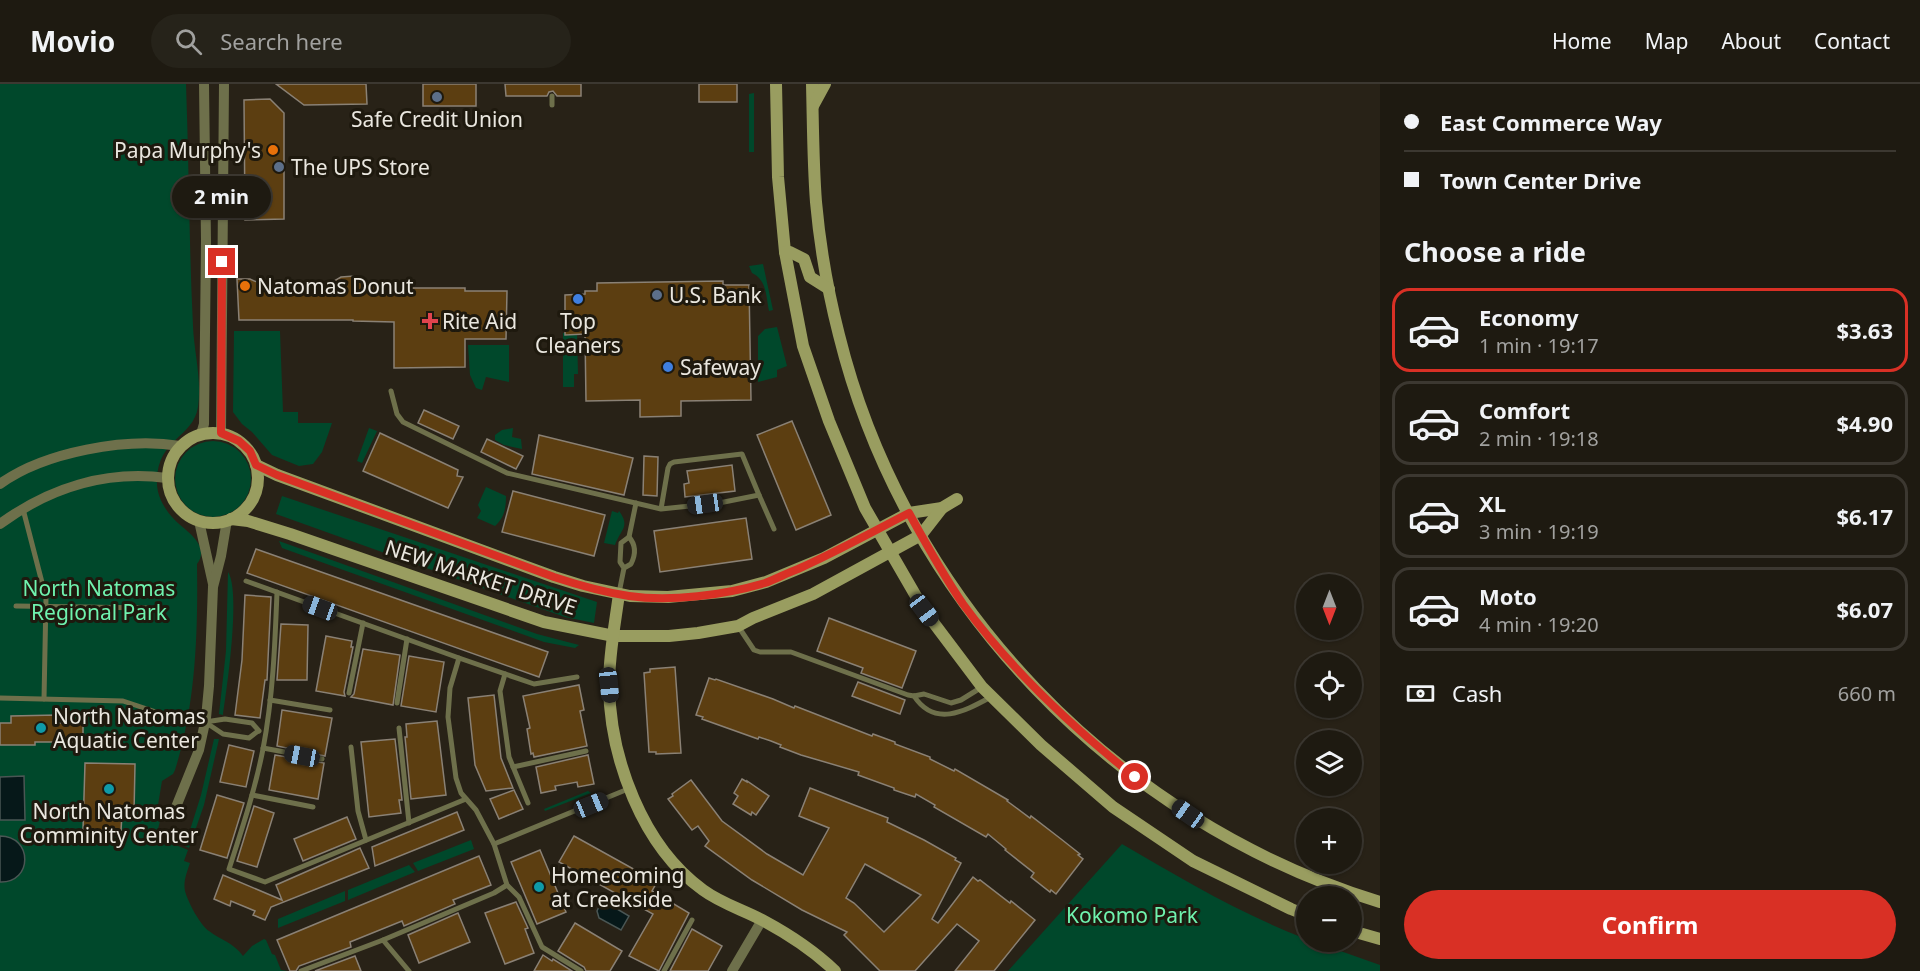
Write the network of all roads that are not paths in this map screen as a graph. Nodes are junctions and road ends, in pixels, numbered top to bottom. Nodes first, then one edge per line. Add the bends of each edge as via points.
1 (204, 84) edge
2 (224, 84) edge
3 (776, 84) edge
4 (812, 84) edge
5 (825, 84) edge
6 (552, 96) dead end
7 (552, 105) dead end
8 (812, 107) junction
9 (785, 252) junction
10 (829, 289) junction
11 (391, 391) dead end
12 (221, 433) junction
13 (201, 434) junction
14 (180, 446) junction
15 (256, 465) junction
16 (167, 478) junction
17 (0, 484) edge
18 (759, 495) junction
19 (957, 499) dead end
20 (636, 503) junction
21 (942, 507) junction
22 (23, 508) junction
23 (661, 509) junction
24 (909, 513) junction
25 (229, 520) junction
26 (199, 521) junction
27 (0, 524) edge
28 (774, 529) dead end
29 (877, 530) junction
30 (921, 535) junction
31 (629, 537) junction
32 (889, 552) junction
33 (624, 568) junction
34 (246, 581) dead end
35 (213, 587) junction
36 (277, 592) junction
37 (619, 594) junction
38 (16, 606) dead end
39 (46, 607) junction
40 (150, 608) dead end
41 (363, 623) junction
42 (738, 626) junction
43 (614, 636) junction
44 (407, 639) junction
45 (459, 658) junction
46 (505, 674) junction
47 (576, 677) dead end
48 (982, 687) junction
49 (349, 693) dead end
50 (914, 696) junction
51 (991, 697) junction
52 (0, 698) edge
53 (44, 699) junction
54 (270, 700) junction
55 (398, 703) dead end
56 (330, 710) dead end
57 (240, 721) junction
58 (205, 722) junction
59 (399, 728) dead end
60 (258, 731) junction
61 (266, 732) junction
62 (237, 736) junction
63 (351, 747) dead end
64 (263, 748) junction
65 (586, 751) dead end
66 (322, 759) dead end
67 (513, 767) junction
68 (630, 788) junction
69 (252, 795) junction
70 (466, 799) junction
71 (528, 803) dead end
72 (176, 807) dead end
73 (313, 807) dead end
74 (409, 823) junction
75 (366, 840) junction
76 (494, 844) junction
77 (507, 885) junction
78 (1380, 902) edge
79 (1296, 911) edge
80 (692, 920) dead end
81 (762, 920) junction
82 (1362, 933) edge
83 (1380, 939) edge
84 (383, 940) junction
85 (301, 971) edge
86 (409, 971) edge
87 (581, 971) edge
88 (664, 971) edge
89 (732, 971) edge
90 (835, 971) edge

1 - 13 street
2 - 12 street
3 - 9 street
4 - 8 street
5 - 8 street
6 - 7 lane
8 - 10 street via 816,200
9 - 10 street via 804,259 810,277
9 - 29 street via 815,382
10 - 24 street via 859,401
11 - 20 lane via 403,422 507,473
12 - 13 street
12 - 15 street via 250,451
13 - 14 street
14 - 16 street via 169,464
14 - 17 street via 161,443 93,448 36,466
15 - 25 street via 258,478 251,502
15 - 37 street, NEW MARKET DRIVE via 554,577
16 - 22 street via 121,477 72,486
16 - 26 street via 176,505
18 - 23 lane
18 - 23 lane via 742,454 674,462 668,468
18 - 28 lane
19 - 21 street, NEW MARKET DRIVE
20 - 23 lane
20 - 31 lane
21 - 24 street, NEW MARKET DRIVE
21 - 30 street, NEW MARKET DRIVE
22 - 27 street
22 - 39 lane
24 - 29 street, NEW MARKET DRIVE
24 - 30 street
25 - 26 street
25 - 35 street
25 - 43 street, NEW MARKET DRIVE via 248,521 290,534 544,622
26 - 35 street
29 - 32 street
29 - 37 street, NEW MARKET DRIVE via 824,558 766,582 732,591 684,596
30 - 32 street, NEW MARKET DRIVE
30 - 78 street via 963,603 996,645 1044,697 1111,758 1188,814 1260,854
31 - 33 lane via 621,543 620,562
31 - 33 lane via 635,551 632,564
32 - 42 street, NEW MARKET DRIVE via 813,594
32 - 48 street via 924,610
33 - 37 lane
34 - 36 lane
35 - 58 street
36 - 41 lane
36 - 54 lane
37 - 43 street
38 - 39 lane
39 - 40 lane
39 - 53 lane
41 - 44 lane
41 - 49 lane
42 - 43 street, NEW MARKET DRIVE via 669,636
42 - 50 lane via 754,650 791,652
43 - 68 street via 609,685 617,746
44 - 45 lane
44 - 55 lane
45 - 46 lane
45 - 70 lane via 450,688 448,717 456,778
46 - 47 lane via 534,684
46 - 67 lane via 500,691
48 - 50 lane via 951,702 924,694
48 - 51 street
50 - 51 lane via 927,710 947,715
51 - 79 street via 1113,807 1193,861
52 - 53 lane
53 - 58 lane via 123,701
54 - 56 lane
54 - 61 lane
57 - 58 lane
57 - 60 lane via 252,723
57 - 62 lane
58 - 62 lane via 223,734
58 - 72 street via 199,750
59 - 74 lane
60 - 61 lane
60 - 62 lane via 249,738
61 - 64 lane
63 - 75 lane via 358,811
64 - 66 lane
64 - 69 lane
65 - 67 lane
67 - 71 lane
68 - 76 lane
68 - 81 street via 646,826 681,871 727,905
69 - 73 lane
69 - 75 lane via 229,869 264,882
70 - 74 lane
70 - 76 lane
74 - 75 lane
76 - 77 lane
77 - 84 lane
77 - 87 lane via 519,897 542,947
80 - 88 lane
81 - 89 street
81 - 90 street via 800,942
82 - 83 street
84 - 85 lane
84 - 86 lane

